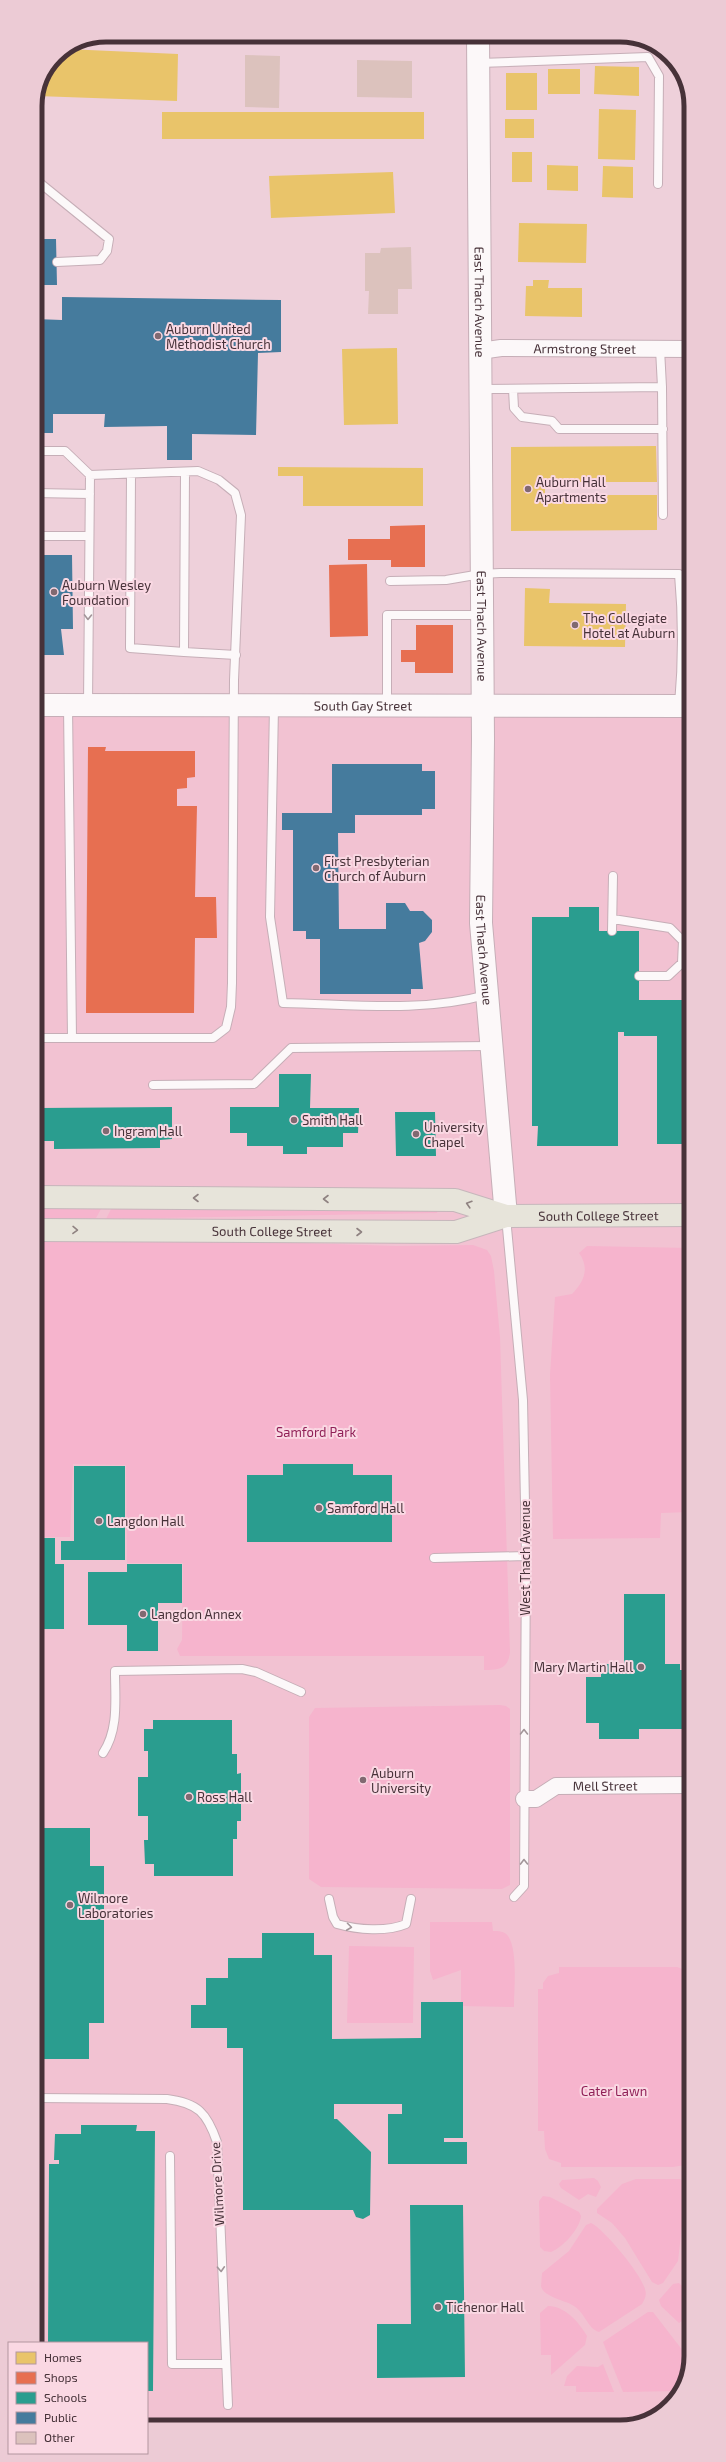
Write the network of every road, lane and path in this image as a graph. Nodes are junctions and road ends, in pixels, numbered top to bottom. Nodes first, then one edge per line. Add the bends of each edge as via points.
1 (478, 42) edge
2 (478, 63) junction
3 (658, 184) dead end
4 (42, 185) edge
5 (57, 262) dead end
6 (660, 349) junction
7 (684, 349) edge
8 (480, 350) junction
9 (662, 387) junction
10 (480, 389) junction
11 (513, 389) junction
12 (663, 429) junction
13 (42, 451) edge
14 (184, 472) junction
15 (132, 474) junction
16 (90, 475) junction
17 (42, 493) edge
18 (90, 494) junction
19 (663, 515) dead end
20 (42, 536) edge
21 (90, 536) junction
22 (481, 574) junction
23 (390, 581) dead end
24 (482, 615) junction
25 (184, 652) junction
26 (236, 655) junction
27 (234, 704) junction
28 (42, 705) edge
29 (78, 705) junction
30 (274, 705) junction
31 (387, 706) junction
32 (482, 706) junction
33 (684, 706) edge
34 (613, 876) dead end
35 (613, 918) junction
36 (612, 931) dead end
37 (638, 976) dead end
38 (486, 995) junction
39 (42, 1038) edge
40 (72, 1038) junction
41 (491, 1046) junction
42 (153, 1085) dead end
43 (42, 1197) edge
44 (684, 1215) edge
45 (506, 1216) junction
46 (42, 1230) edge
47 (526, 1556) junction
48 (434, 1558) dead end
49 (301, 1692) dead end
50 (103, 1753) dead end
51 (684, 1785) edge
52 (524, 1799) junction
53 (514, 1897) dead end
54 (329, 1899) dead end
55 (411, 1900) dead end
56 (42, 2098) edge
57 (170, 2156) dead end
58 (226, 2364) junction
59 (228, 2405) dead end

1 - 2 street, East Thach Avenue
2 - 3 lane via 648,57 659,76
2 - 8 street, East Thach Avenue
4 - 5 lane via 109,239 107,251 100,260
6 - 7 street, Armstrong Street
6 - 8 street, Armstrong Street
6 - 9 lane
8 - 10 street, East Thach Avenue
9 - 11 lane
9 - 12 lane
10 - 11 lane
10 - 22 street, East Thach Avenue
11 - 12 lane via 514,408 522,417 552,421 559,429
12 - 19 lane
13 - 16 lane via 65,451
14 - 15 lane
14 - 25 lane
14 - 26 lane via 198,471 219,480 235,493 240,515
15 - 16 lane
15 - 25 lane via 130,648
16 - 18 lane
17 - 18 lane
18 - 21 lane
20 - 21 lane
21 -> 29 lane
22 - 23 lane via 446,580
22 - 24 street, East Thach Avenue
22 - 33 lane via 678,574 682,610
24 - 31 lane via 387,615
24 - 32 street, East Thach Avenue
25 - 26 lane
26 - 27 lane
27 - 29 street, South Gay Street
27 - 30 street, South Gay Street
27 - 40 lane via 232,983 231,1007 226,1028 213,1038
28 - 29 street, South Gay Street
29 - 40 lane
30 - 31 street, South Gay Street
30 - 38 lane via 270,917 283,1003 420,1006 458,1003
31 - 32 street, South Gay Street
32 - 33 street, South Gay Street
32 - 38 street, East Thach Avenue via 481,924
34 - 35 lane
35 - 36 lane
35 - 37 lane via 670,928 683,941 682,963 668,976
38 - 41 street, East Thach Avenue
39 - 40 lane
41 - 42 lane via 291,1048 254,1084
41 - 45 street, East Thach Avenue
45 -> 43 main road, South College Street via 455,1200
44 - 45 main road, South College Street
46 -> 45 main road, South College Street via 456,1232
45 - 47 lane, West Thach Avenue via 523,1400
47 - 48 lane
52 -> 47 lane, West Thach Avenue
49 - 50 lane via 256,1672 242,1669 115,1671 115,1718 109,1744
51 - 52 street, Mell Street via 556,1786 536,1799
53 -> 52 lane, West Thach Avenue via 524,1886
54 -> 55 lane via 333,1917 338,1924 370,1928 396,1928 406,1924
56 -> 58 lane, Wilmore Drive via 183,2101 199,2109 210,2124 217,2142
57 - 58 lane via 172,2364
58 - 59 lane, Wilmore Drive

